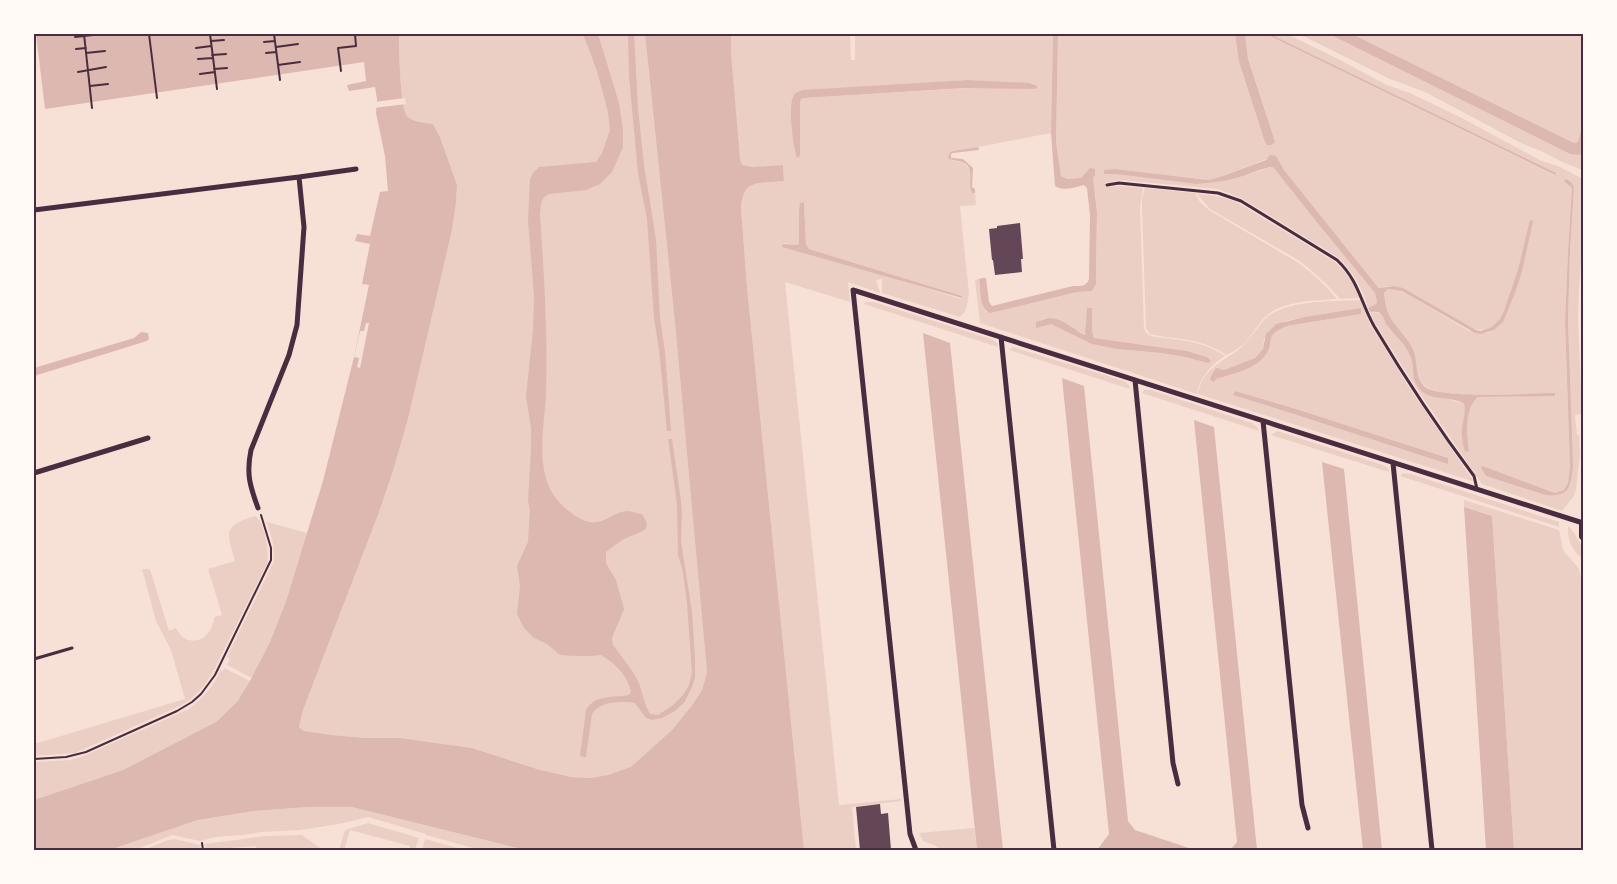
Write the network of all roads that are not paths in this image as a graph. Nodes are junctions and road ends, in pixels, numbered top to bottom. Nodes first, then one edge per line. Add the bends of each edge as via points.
1 (356, 169) dead end
2 (299, 177) junction
3 (1107, 185) dead end
4 (34, 210) edge
5 (1001, 337) junction
6 (1135, 380) junction
7 (1263, 421) junction
8 (148, 438) dead end
9 (1393, 464) junction
10 (34, 473) edge
11 (1477, 489) junction
12 (258, 508) road end
13 (1583, 524) edge
14 (1583, 536) edge
15 (72, 648) dead end
16 (34, 659) edge
17 (1178, 784) dead end
18 (1308, 828) dead end
19 (916, 850) edge
20 (1054, 850) edge
21 (1432, 850) edge

1 - 2 street
2 - 4 street
2 - 12 street via 304,227 297,325 289,355 251,450 249,484
3 - 11 lane via 1145,185 1229,196 1337,260 1355,281 1373,324 1474,476
5 - 6 street
5 - 19 street via 853,290 910,834
5 - 20 street
6 - 7 street
6 - 17 street via 1173,763
7 - 9 street
7 - 18 street via 1302,805
8 - 10 street
9 - 11 street
9 - 21 street
11 - 13 street
13 - 14 street
15 - 16 lane

